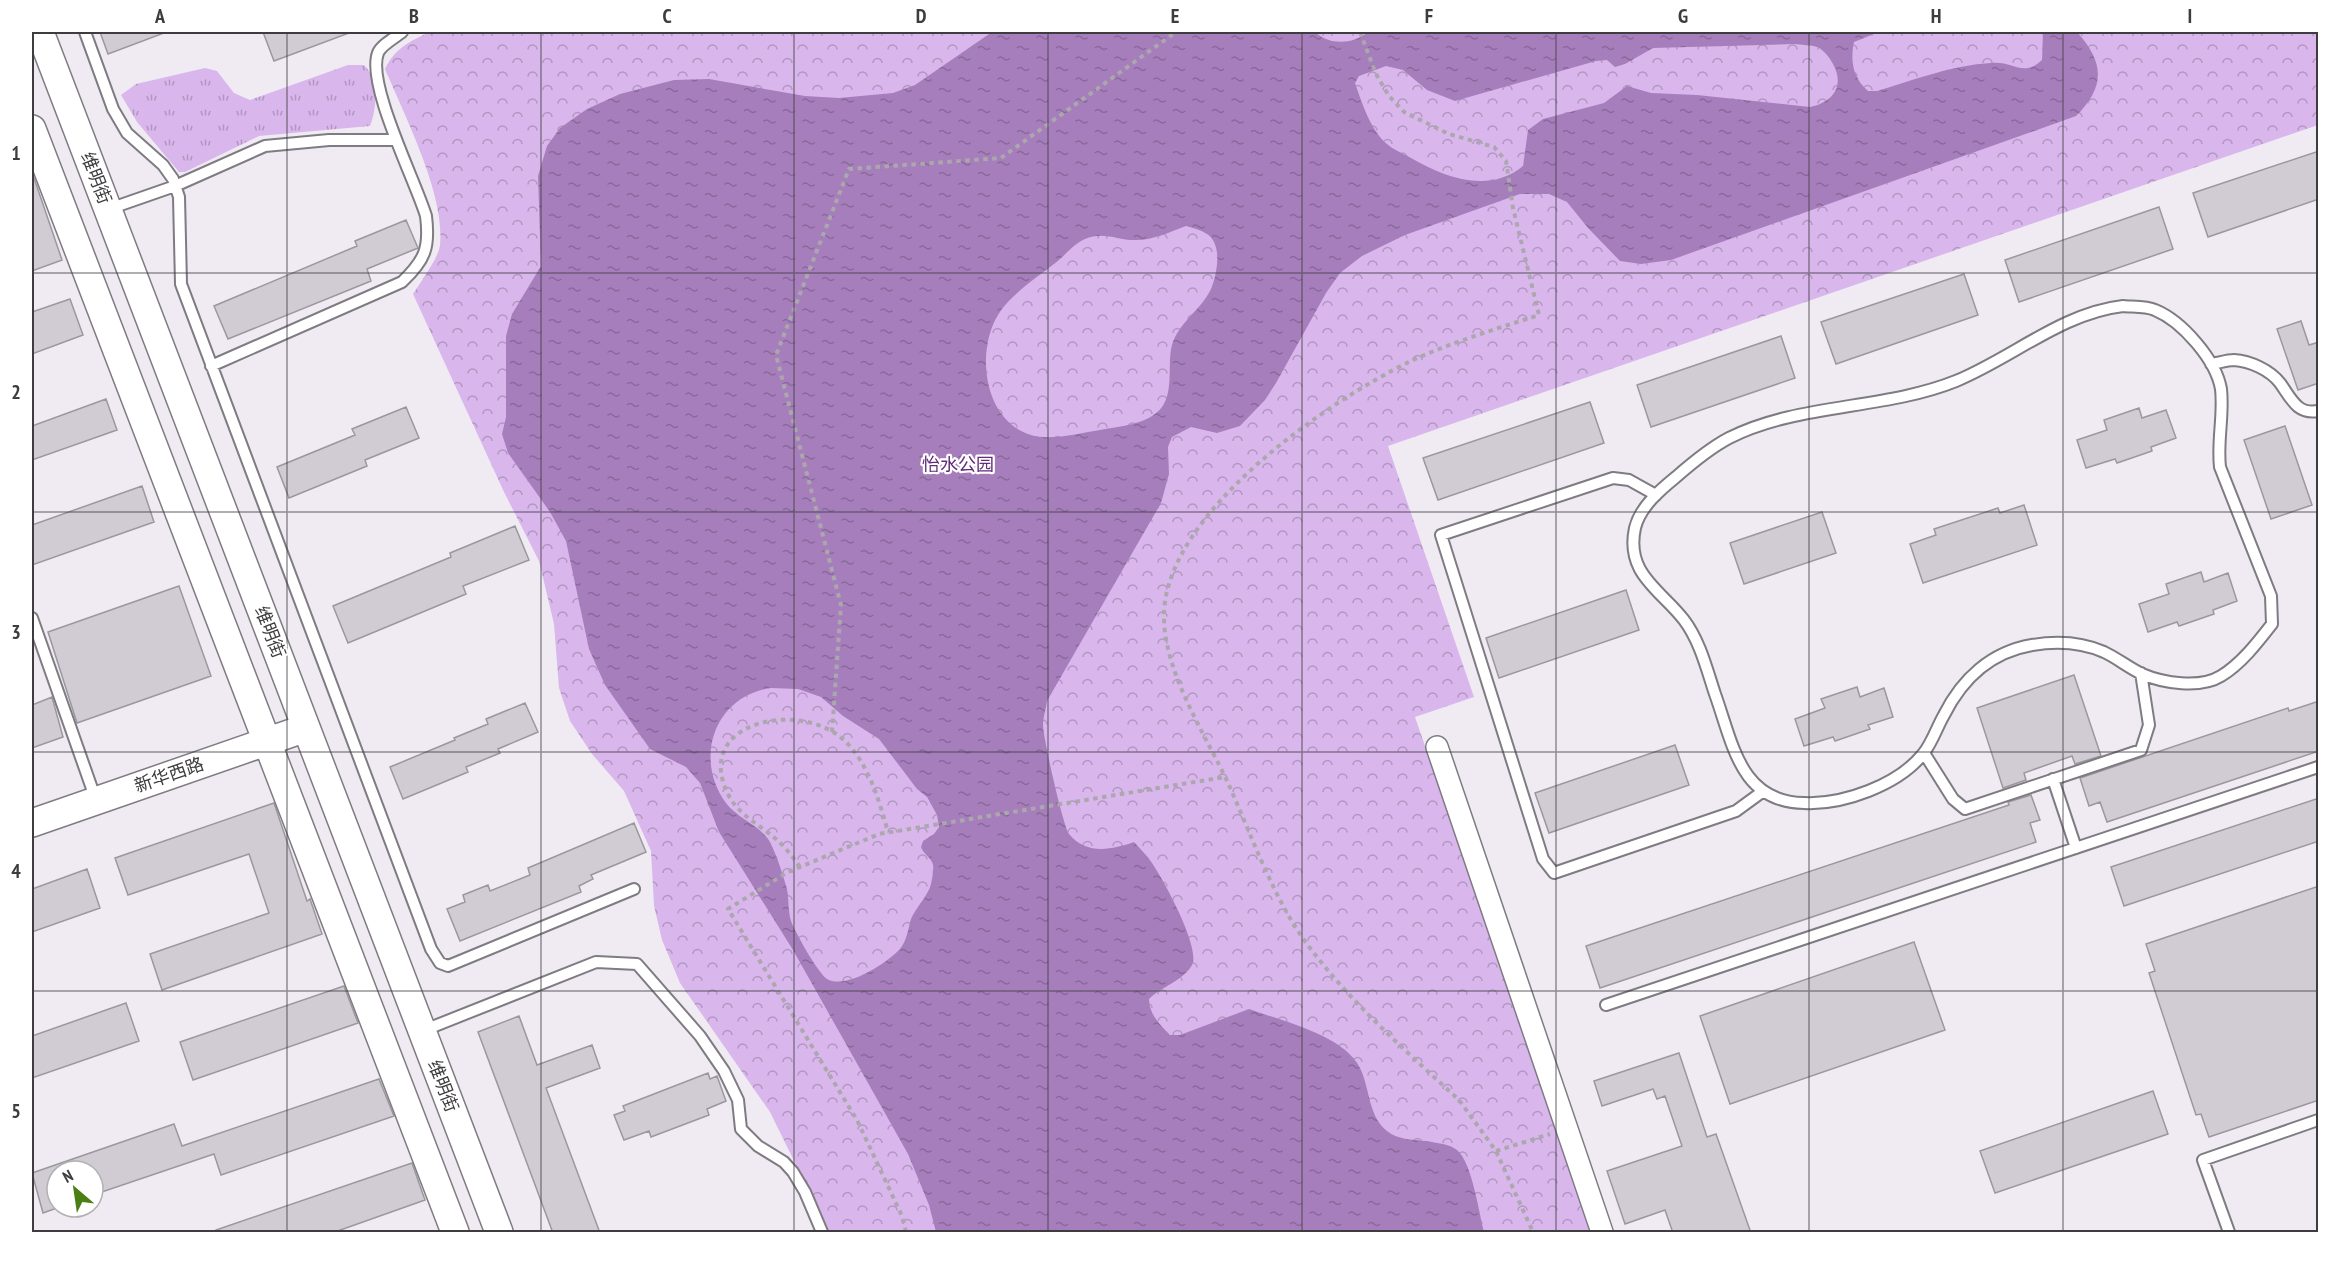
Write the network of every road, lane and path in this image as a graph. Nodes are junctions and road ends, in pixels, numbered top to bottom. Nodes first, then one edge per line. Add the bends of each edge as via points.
1 (40, 32) edge
2 (85, 32) edge
3 (402, 32) edge
4 (1176, 32) edge
5 (1360, 32) edge
6 (32, 129) edge
7 (396, 140) junction
8 (176, 186) junction
9 (108, 209) junction
10 (2211, 364) junction
11 (211, 366) junction
12 (2319, 411) edge
13 (1656, 495) junction
14 (32, 618) edge
15 (2141, 674) junction
16 (306, 728) junction
17 (832, 732) junction
18 (267, 742) junction
19 (1437, 747) dead end
20 (1924, 753) junction
21 (2319, 767) edge
22 (1225, 777) junction
23 (2053, 779) junction
24 (1762, 792) junction
25 (96, 800) junction
26 (32, 823) edge
27 (888, 832) junction
28 (2076, 848) junction
29 (800, 867) junction
30 (634, 889) dead end
31 (1606, 1005) dead end
32 (422, 1031) junction
33 (2319, 1120) edge
34 (1567, 1128) junction
35 (1496, 1151) junction
36 (455, 1233) edge
37 (499, 1233) edge
38 (822, 1233) edge
39 (906, 1233) edge
40 (1533, 1233) edge
41 (1602, 1233) edge
42 (2229, 1233) edge

1 - 9 street, 维明街
2 - 8 lane via 113,109 127,133 163,165
3 - 7 lane via 379,49 376,60
4 - 17 path via 1001,158 849,169 776,355 841,605
5 - 22 path via 1389,96 1413,119 1494,147 1506,161 1539,315 1411,362 1342,401 1258,462 1192,535 1164,598 1164,620 1172,661
6 - 18 street
7 - 8 lane via 318,140 265,146
7 - 11 lane via 426,216 429,237 420,265 402,282
8 - 9 lane
8 - 11 lane via 181,284
9 - 16 street, 维明街
10 - 12 lane via 2233,360 2251,363 2279,381 2293,404 2310,412
10 - 13 lane via 2179,327 2154,310 2122,306 2100,309 1980,370 1925,393 1758,426 1727,439
10 - 15 lane via 2220,387 2220,467 2271,596 2272,624 2256,645 2221,676 2184,683
11 - 30 lane via 431,949 440,963 448,966
13 - 24 lane via 1636,524 1633,545 1640,569 1655,592 1684,619 1701,652 1738,759 1749,781
13 - 24 lane via 1629,480 1613,478 1441,535 1543,859 1554,873 1736,811
14 - 25 lane
15 - 20 lane via 2103,652 2064,642 2007,651 1962,685
15 - 23 lane via 2149,725 2141,750
16 - 18 street, 新华西路
16 - 32 street, 维明街
17 - 27 path via 858,758 877,793
17 - 29 path via 797,719 763,721 732,739 724,753 722,770 728,794 738,810 777,840
18 - 25 street, 新华西路
18 - 36 street
19 - 34 street
20 - 23 lane via 1953,800 1965,809
20 - 24 lane via 1891,779 1832,801 1781,801
21 - 28 lane
22 - 27 path
22 - 35 path via 1306,943 1357,1002 1459,1100
23 - 28 lane
25 - 26 street, 新华西路
27 - 29 path
28 - 31 lane
29 - 39 path via 728,909 857,1120 902,1216
32 - 37 street, 维明街
32 - 38 lane via 596,962 637,964 700,1036 738,1100 741,1129 793,1172
33 - 42 lane via 2204,1160
34 - 35 path
34 - 41 street
35 - 40 path

